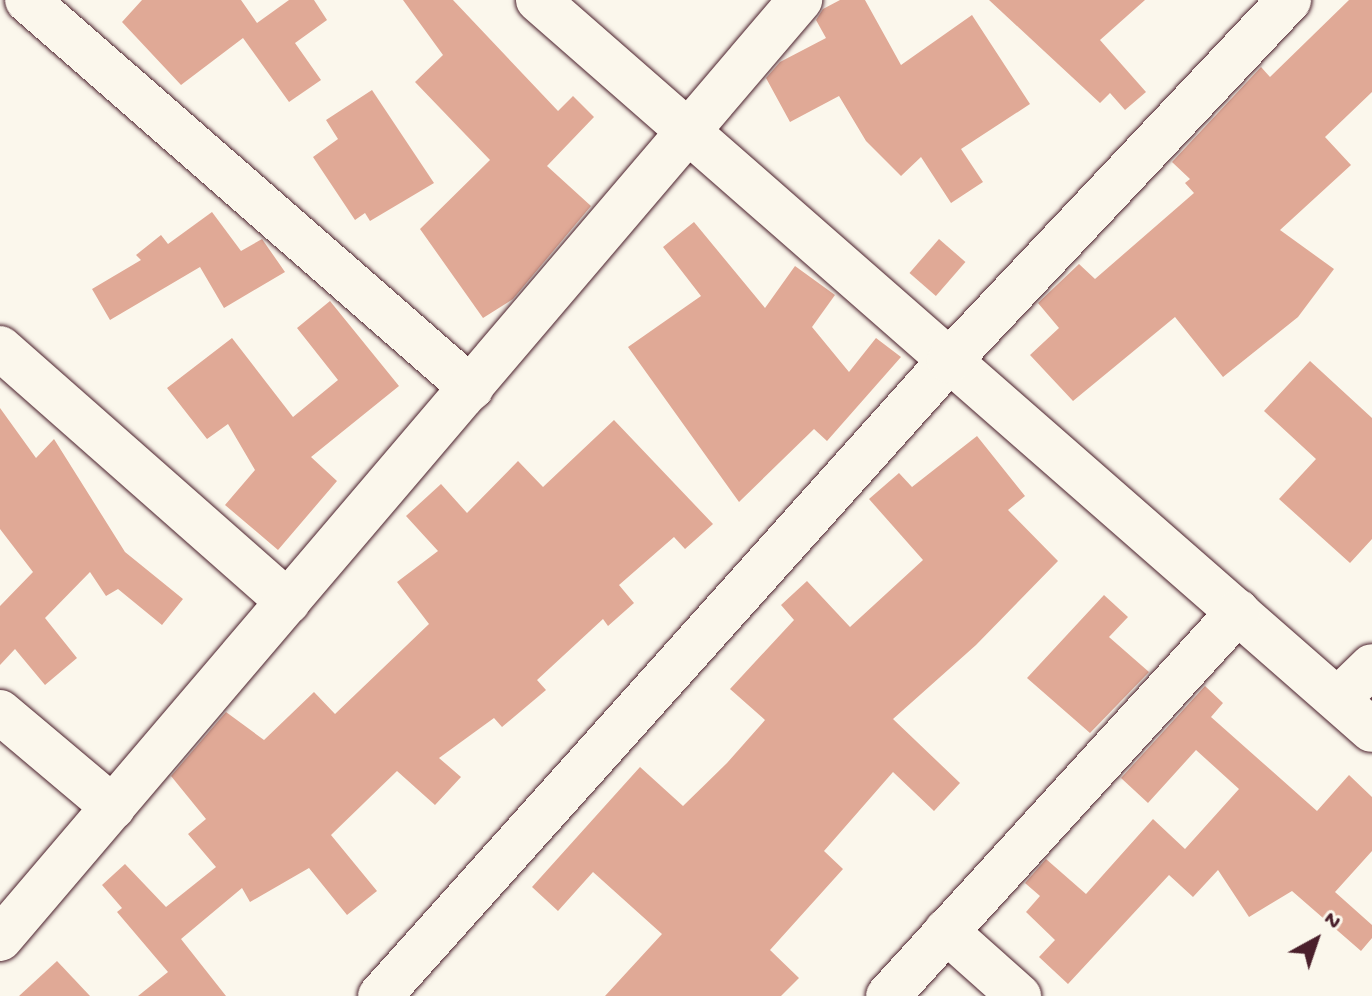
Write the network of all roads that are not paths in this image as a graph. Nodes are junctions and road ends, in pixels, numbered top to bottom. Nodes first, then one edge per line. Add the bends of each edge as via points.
1 (27, 0) edge
2 (538, 0) edge
3 (800, 0) edge
4 (1289, 0) edge
5 (689, 132) junction
6 (0, 348) edge
7 (949, 361) junction
8 (471, 388) junction
9 (288, 602) junction
10 (1238, 612) junction
11 (1372, 666) edge
12 (1338, 699) junction
13 (0, 712) edge
14 (1372, 730) edge
15 (113, 807) junction
16 (946, 931) junction
17 (0, 939) edge
18 (380, 996) edge
19 (888, 996) edge
20 (1019, 996) edge

1 - 8 street
2 - 5 street
3 - 5 street
4 - 7 street
5 - 7 street
5 - 8 street
6 - 9 street
7 - 10 street
7 - 18 street
8 - 9 street
9 - 15 street
10 - 12 street
10 - 16 street
11 - 12 street
12 - 14 street
13 - 15 street
15 - 17 street
16 - 19 street
16 - 20 street

